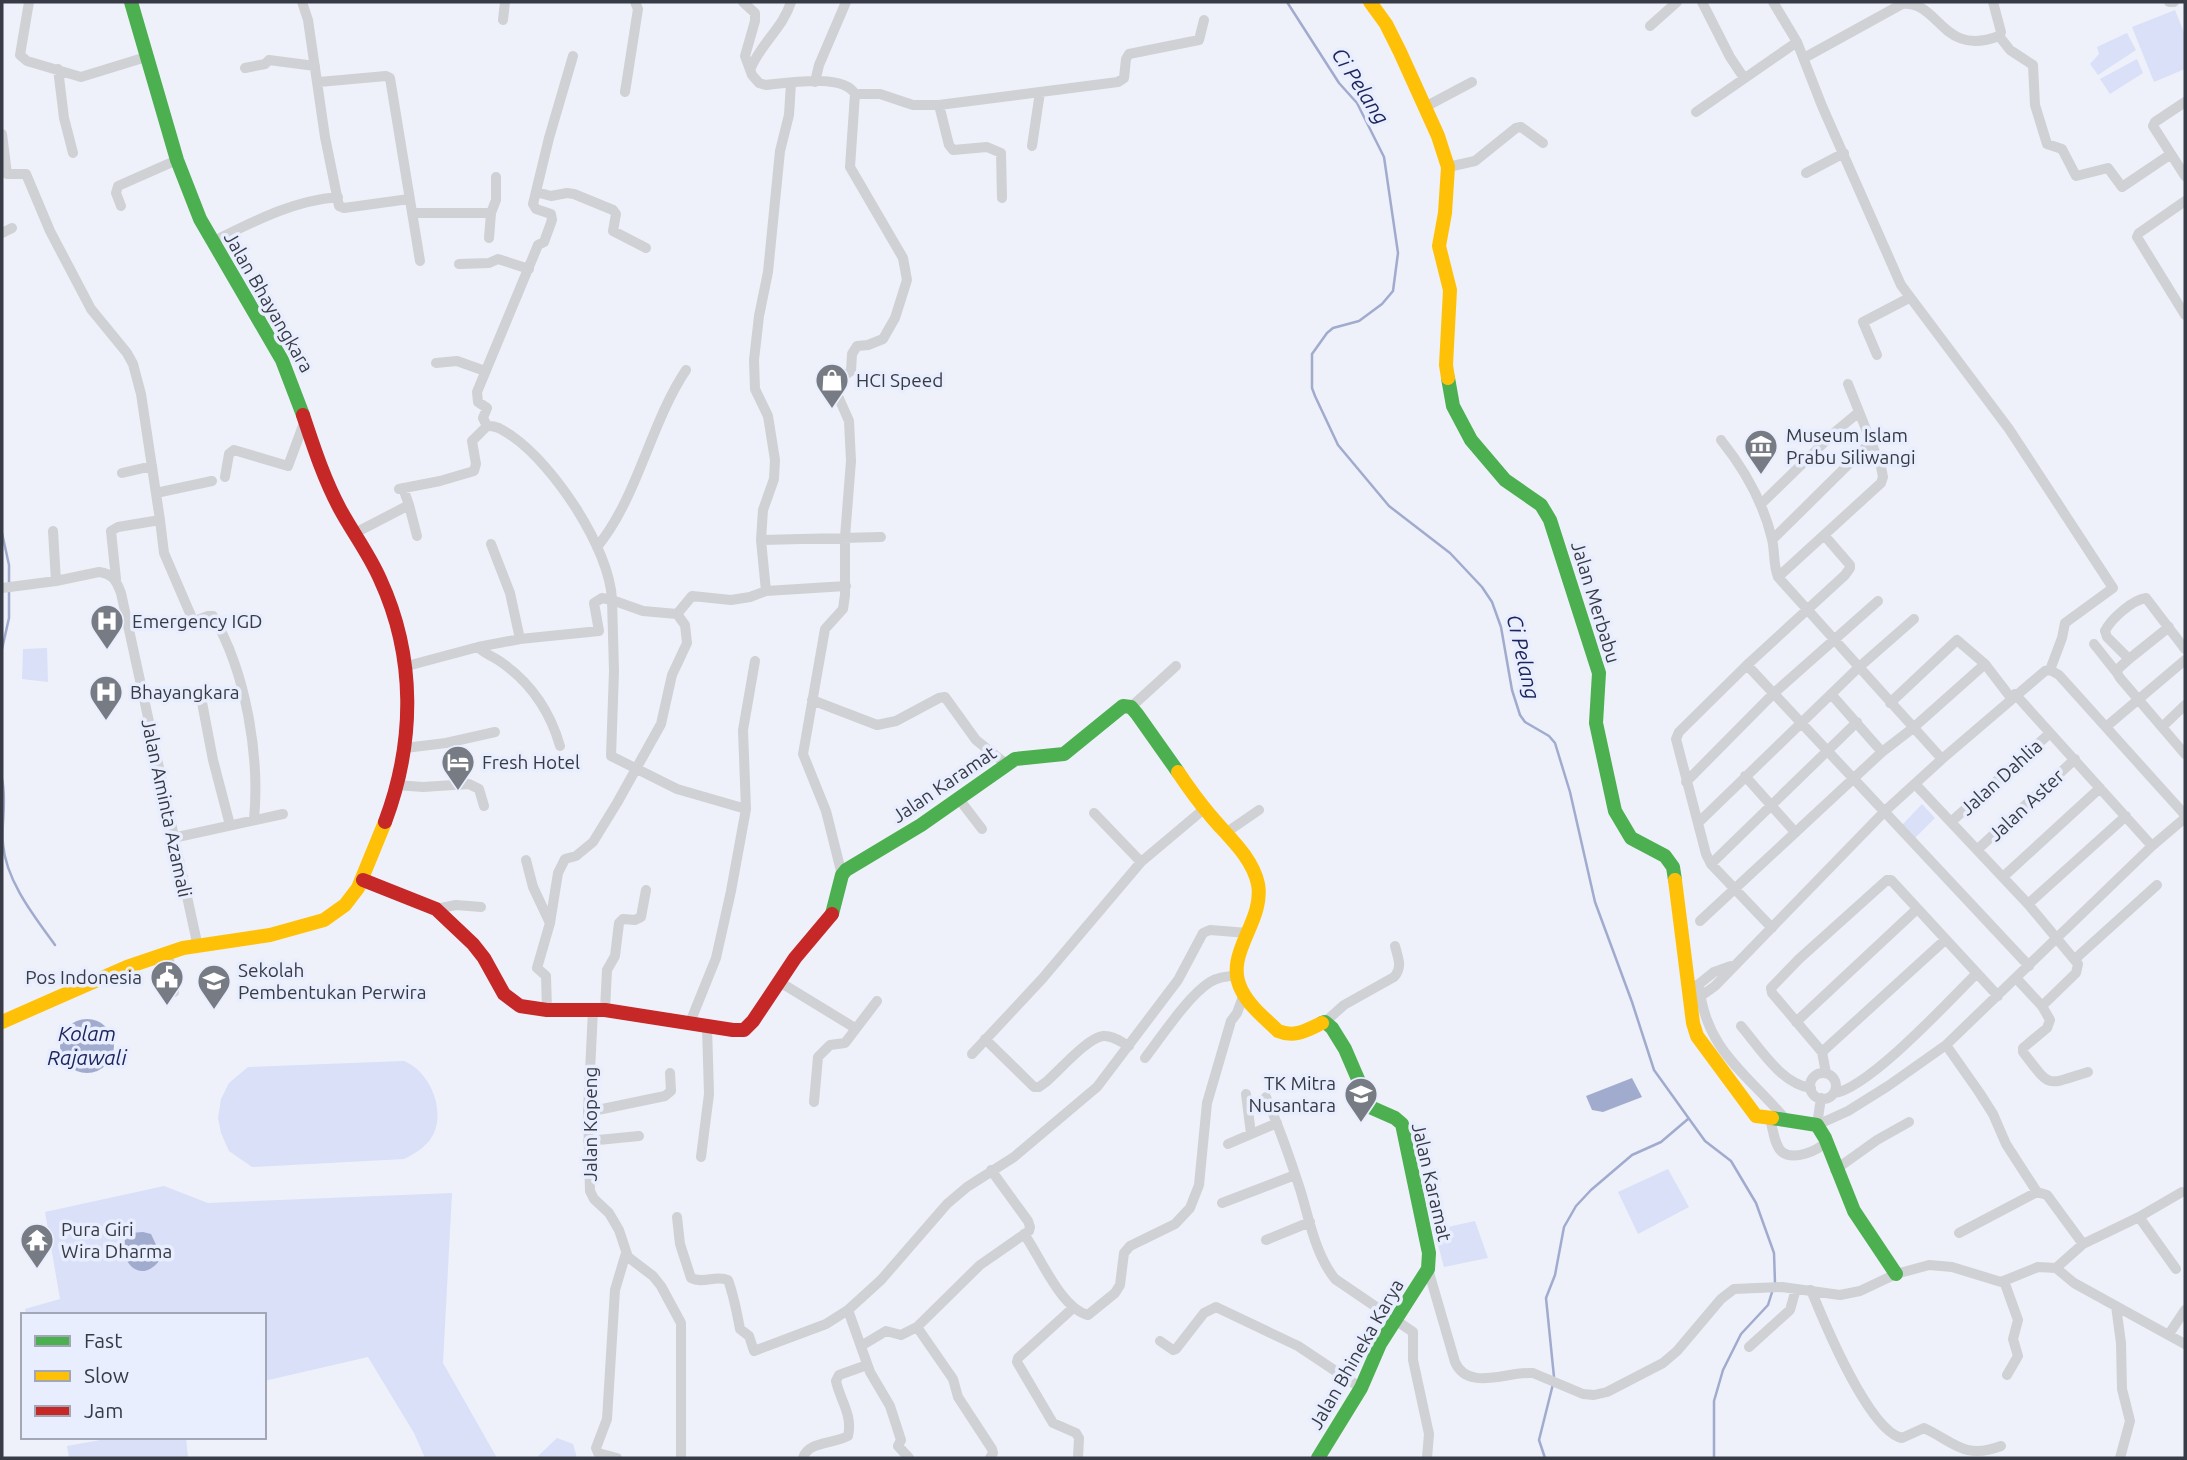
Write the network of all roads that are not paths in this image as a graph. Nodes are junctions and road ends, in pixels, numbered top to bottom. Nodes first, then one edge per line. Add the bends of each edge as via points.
1 (29, 2) edge
2 (131, 2) edge
3 (302, 2) edge
4 (505, 2) edge
5 (635, 2) edge
6 (792, 2) edge
7 (846, 2) edge
8 (1370, 2) edge
9 (1677, 2) edge
10 (1702, 2) edge
11 (1773, 2) edge
12 (1993, 2) edge
13 (750, 4) edge
14 (503, 20) dead end
15 (1204, 20) dead end
16 (1650, 26) dead end
17 (1999, 36) junction
18 (1797, 42) junction
19 (573, 56) dead end
20 (146, 57) junction
21 (1804, 58) junction
22 (316, 66) junction
23 (245, 68) dead end
24 (751, 68) junction
25 (58, 69) junction
26 (1744, 78) junction
27 (318, 82) junction
28 (815, 82) junction
29 (1472, 82) dead end
30 (792, 83) junction
31 (625, 92) dead end
32 (1040, 92) junction
33 (855, 94) junction
34 (2185, 102) edge
35 (939, 105) junction
36 (1425, 107) junction
37 (1696, 112) dead end
38 (2, 135) edge
39 (1543, 143) dead end
40 (1032, 146) dead end
41 (73, 153) dead end
42 (1844, 153) junction
43 (2171, 154) junction
44 (177, 160) junction
45 (1448, 167) junction
46 (1806, 173) dead end
47 (2185, 176) edge
48 (496, 177) dead end
49 (536, 192) junction
50 (338, 197) junction
51 (1002, 198) dead end
52 (410, 199) junction
53 (2185, 201) edge
54 (121, 206) dead end
55 (412, 213) junction
56 (491, 213) junction
57 (489, 238) dead end
58 (212, 242) junction
59 (646, 248) dead end
60 (420, 261) dead end
61 (459, 264) dead end
62 (529, 270) junction
63 (1909, 298) junction
64 (2185, 315) edge
65 (1877, 355) dead end
66 (436, 363) dead end
67 (686, 370) dead end
68 (485, 371) junction
69 (1848, 384) dead end
70 (1859, 412) junction
71 (306, 417) junction
72 (487, 426) junction
73 (1721, 440) dead end
74 (1870, 443) junction
75 (152, 466) junction
76 (122, 473) dead end
77 (225, 477) dead end
78 (212, 481) dead end
79 (156, 493) junction
80 (1761, 504) junction
81 (409, 505) junction
82 (159, 520) junction
83 (54, 531) dead end
84 (355, 533) junction
85 (1824, 535) junction
86 (417, 536) dead end
87 (845, 537) junction
88 (881, 537) dead end
89 (761, 540) junction
90 (1772, 540) junction
91 (491, 544) dead end
92 (597, 547) junction
93 (1778, 577) junction
94 (116, 579) junction
95 (57, 581) junction
96 (846, 586) junction
97 (2, 588) edge
98 (766, 591) junction
99 (612, 600) junction
100 (1878, 601) dead end
101 (1806, 611) junction
102 (677, 614) junction
103 (1914, 619) dead end
104 (2169, 627) junction
105 (520, 639) junction
106 (1835, 641) junction
107 (2094, 644) dead end
108 (478, 647) junction
109 (2185, 649) edge
110 (2129, 659) junction
111 (2185, 660) edge
112 (755, 662) dead end
113 (1747, 664) junction
114 (1984, 664) junction
115 (407, 666) junction
116 (1176, 666) dead end
117 (1858, 668) junction
118 (2050, 670) junction
119 (2117, 673) junction
120 (200, 692) dead end
121 (1774, 693) junction
122 (1831, 694) junction
123 (2013, 696) junction
124 (2137, 699) junction
125 (812, 700) junction
126 (1890, 703) junction
127 (2185, 705) edge
128 (1131, 707) junction
129 (1857, 722) junction
130 (1802, 723) junction
131 (2107, 726) junction
132 (2162, 727) junction
133 (1913, 729) junction
134 (495, 732) dead end
135 (2050, 733) junction
136 (560, 746) dead end
137 (405, 748) junction
138 (1827, 750) junction
139 (1882, 752) junction
140 (2185, 754) edge
141 (1942, 759) junction
142 (2074, 760) junction
143 (1006, 764) junction
144 (636, 768) junction
145 (1745, 776) junction
146 (1854, 778) junction
147 (1686, 782) junction
148 (1915, 784) junction
149 (397, 785) junction
150 (2100, 788) junction
151 (959, 799) junction
152 (1771, 805) junction
153 (484, 806) dead end
154 (746, 809) junction
155 (1204, 809) junction
156 (1259, 810) dead end
157 (1885, 811) junction
158 (1094, 813) dead end
159 (284, 814) dead end
160 (2126, 816) junction
161 (2185, 816) edge
162 (254, 820) junction
163 (1952, 821) junction
164 (1698, 823) junction
165 (230, 825) junction
166 (982, 829) dead end
167 (1227, 832) junction
168 (1795, 832) junction
169 (173, 838) junction
170 (2152, 846) junction
171 (1977, 850) junction
172 (526, 860) dead end
173 (1141, 862) junction
174 (1711, 864) junction
175 (842, 875) junction
176 (2003, 877) junction
177 (363, 880) junction
178 (2157, 886) dead end
179 (646, 890) dead end
180 (1734, 890) junction
181 (2028, 904) junction
182 (481, 907) dead end
183 (436, 909) junction
184 (1917, 909) junction
185 (1700, 921) dead end
186 (550, 923) junction
187 (1772, 928) junction
188 (1248, 933) junction
189 (2057, 937) junction
190 (1945, 940) junction
191 (1395, 946) dead end
192 (198, 947) junction
193 (2075, 959) junction
194 (169, 960) junction
195 (2029, 967) junction
196 (1977, 973) junction
197 (1236, 976) junction
198 (2016, 978) junction
199 (778, 982) junction
200 (174, 992) dead end
201 (1244, 994) junction
202 (1695, 994) junction
203 (1998, 996) junction
204 (877, 1001) dead end
205 (2042, 1006) junction
206 (547, 1010) junction
207 (599, 1010) junction
208 (2, 1022) edge
209 (1796, 1022) junction
210 (1325, 1023) junction
211 (689, 1025) junction
212 (1741, 1026) dead end
213 (707, 1027) junction
214 (855, 1027) junction
215 (2, 1034) edge
216 (985, 1039) junction
217 (1946, 1045) junction
218 (1129, 1046) junction
219 (1822, 1052) junction
220 (972, 1054) dead end
221 (1145, 1058) dead end
222 (2088, 1072) dead end
223 (670, 1073) dead end
224 (1826, 1073) junction
225 (1811, 1088) junction
226 (1834, 1093) junction
227 (1247, 1094) dead end
228 (1266, 1097) dead end
229 (1821, 1098) junction
230 (814, 1102) dead end
231 (589, 1112) junction
232 (1770, 1119) junction
233 (1787, 1121) junction
234 (1909, 1122) dead end
235 (1278, 1124) junction
236 (1817, 1125) junction
237 (1251, 1134) junction
238 (639, 1136) dead end
239 (588, 1141) junction
240 (1826, 1142) junction
241 (1228, 1144) dead end
242 (701, 1157) dead end
243 (991, 1170) junction
244 (1835, 1170) junction
245 (1295, 1175) junction
246 (2037, 1192) junction
247 (2182, 1192) dead end
248 (1222, 1203) dead end
249 (677, 1217) dead end
250 (2139, 1217) junction
251 (1310, 1222) junction
252 (1292, 1230) junction
253 (1959, 1233) dead end
254 (1024, 1234) junction
255 (1266, 1240) dead end
256 (1317, 1244) junction
257 (2083, 1244) junction
258 (626, 1253) junction
259 (2056, 1268) junction
260 (1428, 1269) junction
261 (2176, 1269) dead end
262 (1896, 1274) junction
263 (2004, 1281) junction
264 (1797, 1289) junction
265 (1811, 1290) junction
266 (2116, 1306) junction
267 (1073, 1308) junction
268 (848, 1310) junction
269 (2185, 1310) edge
270 (1396, 1318) junction
271 (917, 1327) junction
272 (2169, 1334) junction
273 (1160, 1341) dead end
274 (2185, 1344) edge
275 (861, 1346) junction
276 (1749, 1347) dead end
277 (867, 1364) junction
278 (2007, 1375) dead end
279 (1361, 1388) junction
280 (2001, 1446) dead end
281 (617, 1458) edge
282 (681, 1458) edge
283 (803, 1458) edge
284 (909, 1458) edge
285 (989, 1458) edge
286 (1078, 1458) edge
287 (1318, 1458) edge
288 (1427, 1458) edge
289 (2120, 1458) edge

1 - 25 street via 20,55 30,63
2 - 20 main road, Jalan Bhayangkara
3 - 22 street
4 - 14 street
5 - 31 street via 638,9
6 - 24 street
7 - 28 street
8 - 36 main road, Jalan Merbabu via 1386,23
9 - 16 street
10 - 26 street
11 - 18 street
12 - 17 street
13 - 24 street via 755,21 745,56
15 - 32 street via 1199,40 1129,54 1120,81
17 - 21 street via 1967,41 1917,4 1902,4
17 - 43 street via 2032,65 2035,105 2045,140 2062,149 2076,176 2108,168 2122,187
18 - 21 street
18 - 26 street
19 - 49 street
20 - 25 street via 81,77
20 - 44 main road, Jalan Bhayangkara
21 - 42 street
22 - 23 street via 269,60
22 - 27 street
24 - 30 street via 759,83
25 - 41 street
26 - 37 street
27 - 50 street
27 - 52 street via 390,78
28 - 30 street
28 - 33 street via 843,83
29 - 36 street
30 - 89 street via 754,360 755,389 768,416 776,470 763,510
32 - 35 street
32 - 40 street
33 - 35 street
33 - 87 street via 850,167 904,258 907,280 891,328 883,339 858,346 852,354 851,371 835,383 849,426
34 - 43 street via 2153,124
35 - 51 street via 953,150 987,147 1001,153
36 - 45 main road, Jalan Merbabu
38 - 75 street via 8,174 26,174 91,309 133,364
39 - 45 street via 1516,128 1475,161
42 - 46 street
42 - 63 street
43 - 47 street
44 - 54 street via 118,186
44 - 58 main road, Jalan Bhayangkara
45 - 202 main road, Jalan Merbabu via 1439,246 1450,290 1446,365 1453,406 1487,461 1541,505 1550,520 1599,673 1596,723 1615,810 1631,838 1665,856 1673,866
48 - 56 street
49 - 59 street via 574,194 613,210 613,231
49 - 62 street via 534,207 553,217
50 - 52 street via 344,208
50 - 58 street via 280,209
52 - 55 street
53 - 64 street via 2137,236
55 - 56 street
55 - 60 street
56 - 57 street
58 - 71 main road, Jalan Bhayangkara via 282,360
61 - 62 street via 498,259
62 - 68 street
63 - 65 street via 1863,322
63 - 118 street via 2009,429 2113,587 2065,623
66 - 68 street via 457,361
67 - 92 street via 617,519
68 - 72 street via 477,400 487,408 483,418
69 - 70 street
70 - 74 street
70 - 80 street
71 - 77 street via 288,466 234,450
71 - 84 main road, Jalan Bhayangkara via 334,499
72 - 81 street via 472,441 474,471 401,488
72 - 92 street via 505,432 537,456 561,486
73 - 80 street
74 - 85 street via 1881,467 1881,483
74 - 90 street
75 - 76 street
75 - 79 street
78 - 79 street
79 - 82 street
80 - 90 street
81 - 84 street
81 - 86 street
82 - 94 street, Jalan Aminta Azamali via 111,531
82 - 162 street via 164,553 192,618 213,616 235,666 251,737
83 - 95 street
84 - 115 main road, Jalan Bhayangkara via 382,581
85 - 93 street
85 - 101 street via 1850,568
87 - 88 street
87 - 89 street
87 - 96 street
89 - 98 street
90 - 93 street
91 - 105 street via 504,571
92 - 99 street via 610,577
93 - 101 street
94 - 95 street via 99,572
94 - 169 street, Jalan Aminta Azamali
95 - 97 street
96 - 98 street
96 - 125 street via 843,609 825,629
98 - 102 street via 731,600 692,596
99 - 102 street via 643,611
99 - 105 street via 602,598 594,603 599,631
99 - 144 street via 609,751 615,760
100 - 106 street
101 - 106 street
101 - 113 street
102 - 144 street via 685,625 687,643 672,675 661,724
103 - 117 street
104 - 109 street
104 - 110 street
104 - 110 street via 2146,598 2125,610 2105,631
105 - 108 street
106 - 117 street
106 - 121 street
107 - 119 street
108 - 115 street
108 - 136 street via 538,697
110 - 119 street
111 - 124 street
112 - 154 street via 743,730
113 - 121 street
113 - 147 street via 1676,735
114 - 123 street
114 - 126 street via 1956,640
114 - 133 street
115 - 137 main road, Jalan Bhayangkara
116 - 128 street
117 - 122 street
117 - 126 street
118 - 123 street
118 - 131 street
119 - 124 street
120 - 165 street
121 - 130 street
121 - 147 street
122 - 129 street
122 - 130 street
123 - 135 street
123 - 141 street
124 - 131 street
124 - 132 street
125 - 143 street via 877,725 896,721 945,697 976,740
125 - 175 street via 804,759 826,811
126 - 133 street
127 - 132 street
128 - 143 main road, Jalan Karamat via 1123,706 1064,754
128 - 155 main road
129 - 138 street
129 - 139 street
130 - 138 street
130 - 145 street
131 - 161 street
132 - 140 street
133 - 139 street
133 - 141 street
134 - 137 street
135 - 142 street
135 - 163 street, Jalan Dahlia
137 - 149 main road, Jalan Bhayangkara
138 - 146 street
138 - 152 street
139 - 146 street
141 - 148 street
142 - 150 street
142 - 171 street, Jalan Aster
143 - 151 main road, Jalan Karamat
144 - 154 street via 677,789
144 - 186 street via 593,842 563,860
145 - 152 street
145 - 164 street
146 - 157 street
146 - 168 street
147 - 164 street
148 - 157 street
148 - 163 street
149 - 153 street via 469,784 479,789
149 - 177 main road, Jalan Bhayangkara
150 - 160 street
150 - 176 street
151 - 166 street
151 - 175 main road, Jalan Karamat
152 - 168 street
152 - 174 street
154 - 211 street via 719,948
155 - 167 main road
155 - 173 street
156 - 167 street
157 - 187 street
157 - 195 street
158 - 173 street
159 - 162 street
160 - 170 street
160 - 181 street
161 - 170 street
162 - 165 street
163 - 171 street
164 - 174 street
165 - 169 street
167 - 188 main road via 1257,881 1257,910
168 - 180 street
169 - 192 street, Jalan Aminta Azamali
170 - 189 street
171 - 176 street
172 - 186 street
173 - 216 street
174 - 180 street
175 - 199 main road via 831,916
176 - 181 street
177 - 183 main road
177 - 192 main road, Jalan Bhayangkara via 347,904 319,923
178 - 193 street
179 - 207 street, Jalan Kopeng via 641,917 619,923
180 - 185 street
180 - 187 street
181 - 189 street
182 - 183 street
183 - 206 main road via 477,948 508,998 520,1006
184 - 190 street
184 - 209 street
184 - 209 street via 1887,880 1790,967 1770,990
186 - 206 street via 537,968 546,976
187 - 202 street via 1733,965 1714,972
188 - 197 main road via 1237,957
188 - 218 street via 1203,933 1178,979
189 - 193 street
189 - 195 street
190 - 196 street
190 - 219 street
191 - 210 street via 1400,963 1394,977 1344,1005
192 - 194 main road, Jalan Bhayangkara
192 - 208 main road, Jalan Bhayangkara via 127,967
193 - 205 street via 2078,970
194 - 200 street
194 - 215 main road, Jalan Bhayangkara
195 - 198 street
196 - 203 street
196 - 226 street via 1887,1060 1853,1088
197 - 201 main road
197 - 221 street via 1211,981 1197,993
198 - 203 street
198 - 205 street
199 - 213 main road via 749,1027 739,1031
199 - 214 street
201 - 210 main road via 1285,1034 1297,1035
201 - 267 street via 1231,1021 1207,1103 1199,1185 1190,1209 1175,1224 1129,1246 1115,1293 1087,1315
202 - 232 main road, Jalan Merbabu via 1693,1023 1702,1044 1752,1113
202 - 233 street via 1722,1051
203 - 217 street
204 - 214 street
205 - 222 street via 2050,1024 2022,1052 2047,1081
206 - 207 main road
207 - 211 main road
207 - 231 street, Jalan Kopeng
209 - 219 street
210 - 260 main road, Jalan Karamat via 1335,1031 1372,1110 1402,1124 1426,1234
211 - 213 main road
212 - 225 street via 1789,1080
213 - 242 street via 709,1094
214 - 230 street via 843,1045 830,1045 818,1057
216 - 218 street via 1034,1087 1102,1036
216 - 220 street
217 - 236 street via 1888,1087
217 - 246 street via 1993,1114
218 - 243 street via 1074,1109
219 - 224 street
223 - 231 street via 671,1091 665,1096
224 - 225 street via 1816,1075
224 - 226 street via 1836,1083
225 - 229 street
226 - 229 street
227 - 237 street
228 - 235 street
229 - 236 street
231 - 239 street, Jalan Kopeng
232 - 233 main road, Jalan Merbabu
232 - 240 street via 1783,1152 1804,1154
233 - 236 main road, Jalan Merbabu
234 - 244 street
235 - 237 street
235 - 245 street
236 - 240 main road
237 - 241 street
238 - 239 street
239 - 258 street, Jalan Kopeng via 591,1195 609,1213
240 - 244 main road
243 - 254 street via 1030,1224
243 - 268 street via 947,1204 889,1272
244 - 262 main road via 1866,1232
245 - 248 street
245 - 251 street
246 - 253 street
246 - 257 street via 2047,1195
247 - 250 street
249 - 268 street via 691,1278 728,1280 740,1329 749,1336 754,1351 826,1324
250 - 257 street
250 - 261 street
251 - 252 street
251 - 256 street
252 - 255 street
252 - 256 street
254 - 267 street
254 - 271 street via 981,1265
256 - 270 street via 1335,1279
257 - 259 street
258 - 281 street via 615,1290 608,1411 596,1448 598,1453
258 - 282 street, Jalan Kopeng via 661,1286 681,1323
259 - 263 street via 2038,1268
259 - 266 street
260 - 264 street via 1455,1362 1470,1378 1523,1372 1594,1395 1663,1363 1728,1292
260 - 270 main road, Jalan Bhineka Karya
262 - 263 street via 1940,1265
262 - 265 street via 1850,1294
263 - 278 street via 2018,1320 2012,1339 2018,1356
264 - 265 street
264 - 276 street via 1790,1310
265 - 280 street via 1843,1365 1893,1435 1902,1438 1923,1428 1970,1455 1989,1454
266 - 272 street
266 - 289 street via 2122,1389 2130,1421
267 - 286 street via 1017,1362 1053,1423 1076,1433
268 - 275 street
269 - 272 street
270 - 279 main road, Jalan Bhineka Karya
270 - 288 street via 1413,1332 1412,1352 1429,1434
271 - 275 street via 901,1335 886,1331
271 - 285 street via 992,1449
272 - 274 street
273 - 279 street via 1177,1349 1205,1312 1220,1308 1298,1346
275 - 277 street
277 - 283 street via 839,1375 836,1381 848,1414 848,1436 817,1445
277 - 284 street via 890,1406 901,1437 898,1446
279 - 287 main road, Jalan Bhineka Karya

